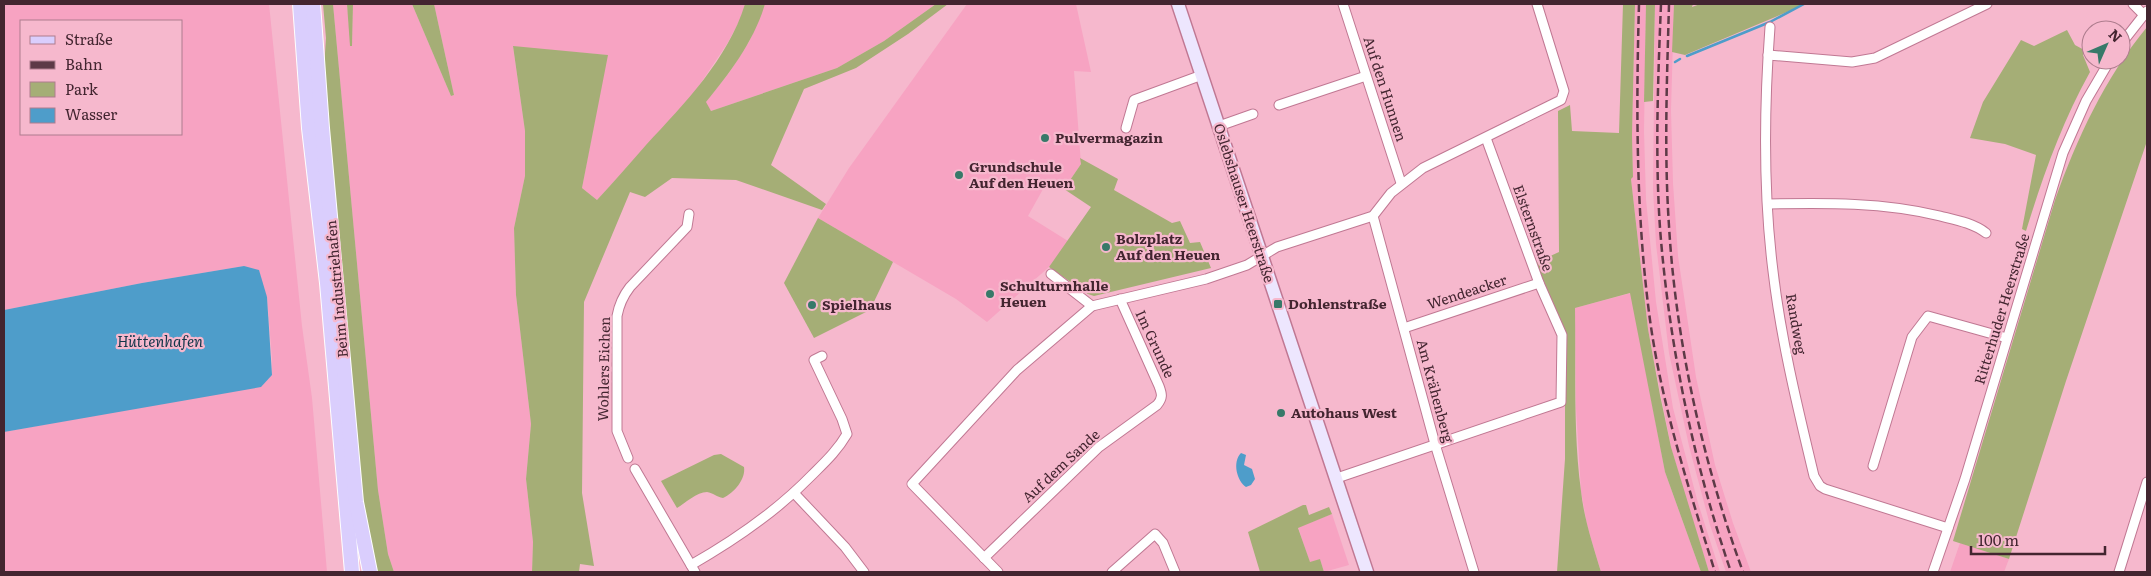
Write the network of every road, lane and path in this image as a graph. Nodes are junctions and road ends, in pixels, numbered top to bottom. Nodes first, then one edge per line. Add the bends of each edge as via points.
1 (300, 4) edge
2 (313, 4) edge
3 (1178, 4) edge
4 (1343, 4) edge
5 (1537, 4) edge
6 (1987, 4) edge
7 (2133, 4) edge
8 (2146, 13) edge
9 (1770, 28) dead end
10 (2131, 32) edge
11 (1768, 55) junction
12 (2104, 70) edge
13 (1202, 75) junction
14 (1366, 76) junction
15 (1279, 105) dead end
16 (1253, 114) dead end
17 (1218, 126) junction
18 (1126, 128) dead end
19 (1486, 138) junction
20 (1401, 183) junction
21 (1768, 204) junction
22 (689, 214) dead end
23 (1373, 216) junction
24 (1986, 233) dead end
25 (1262, 256) junction
26 (1050, 274) dead end
27 (1539, 283) junction
28 (1120, 299) junction
29 (1092, 306) junction
30 (1404, 328) junction
31 (2007, 338) junction
32 (822, 356) dead end
33 (1161, 400) joint
34 (1435, 444) junction
35 (628, 458) dead end
36 (1873, 466) dead end
37 (635, 469) dead end
38 (1336, 478) junction
39 (2147, 482) edge
40 (794, 493) junction
41 (1948, 528) junction
42 (984, 558) junction
43 (693, 569) edge
44 (352, 572) edge
45 (370, 572) edge
46 (864, 572) edge
47 (998, 572) edge
48 (1112, 572) edge
49 (1175, 572) edge
50 (1367, 572) edge
51 (1474, 572) edge
52 (1933, 572) edge
53 (2119, 572) edge

1 - 44 main road, Beim Industriehafen
2 - 45 main road, Beim Industriehafen via 356,502
3 - 13 main road, Oslebshauser Heerstraße
4 - 14 street, Auf den Hunnen
5 - 19 street via 1564,96 1557,103
6 - 11 street via 1875,58 1852,62
7 - 8 street
8 - 10 street
9 - 11 street, Randweg
11 - 21 street, Randweg
12 - 31 street, Ritterhuder Heerstraße via 2062,153
13 - 17 main road, Oslebshauser Heerstraße
13 - 18 street via 1134,100
14 - 15 street
14 - 20 street, Auf den Hunnen
16 - 17 street
17 - 25 main road, Oslebshauser Heerstraße
19 - 20 street via 1423,168
19 - 27 street, Elsternstraße
20 - 23 street
21 - 24 street via 1842,202 1891,206 1954,219 1977,226
21 - 41 street, Randweg via 1773,270 1784,341 1814,476 1820,486
22 - 35 street, Wohlers Eichen via 687,227 630,287 619,307 617,431
23 - 25 street via 1277,247
23 - 30 street, Am Krähenberg
25 - 28 street via 1247,266 1189,284
25 - 38 main road, Oslebshauser Heerstraße
26 - 29 street
27 - 30 street, Wendeacker
27 - 34 street, Elsternstraße via 1562,343 1561,402
28 - 29 street
28 - 33 street, Im Grunde via 1159,386
29 - 42 street via 1017,370 912,484
30 - 34 street, Am Krähenberg
31 - 36 street via 1928,316 1912,337
31 - 41 street, Ritterhuder Heerstraße
32 - 40 street via 814,360 847,434 838,450
33 - 42 street, Auf dem Sande via 1099,446
34 - 38 street
34 - 51 street, Am Krähenberg
37 - 43 street
38 - 50 main road, Oslebshauser Heerstraße
39 - 53 street
40 - 43 street
40 - 46 street
41 - 52 street, Ritterhuder Heerstraße
42 - 47 street
48 - 49 street via 1156,534

